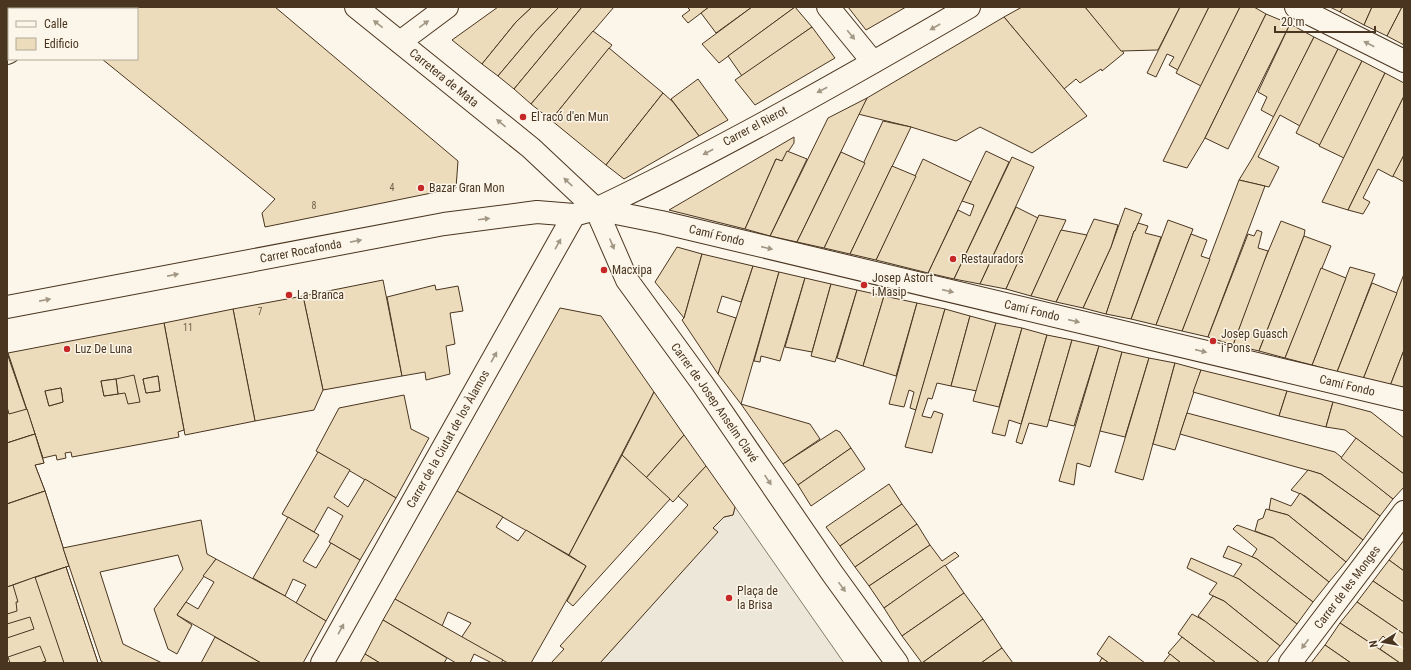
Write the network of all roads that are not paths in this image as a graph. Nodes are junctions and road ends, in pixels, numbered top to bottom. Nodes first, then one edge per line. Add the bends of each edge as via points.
1 (356, 7) edge
2 (448, 7) edge
3 (828, 7) edge
4 (969, 7) edge
5 (1296, 7) edge
6 (400, 42) junction
7 (1404, 61) edge
8 (873, 62) junction
9 (531, 148) joint
10 (596, 208) junction
11 (574, 215) junction
12 (7, 307) edge
13 (1404, 399) edge
14 (1404, 512) edge
15 (322, 663) edge
16 (897, 663) edge
17 (1290, 663) edge

6 -> 1 street, Carretera de Mata
6 -> 2 street
3 -> 8 street
4 -> 8 street, Carrer el Rierot
7 -> 5 street
9 -> 6 street, Carretera de Mata
8 -> 10 street, Carrer el Rierot via 655,181
10 -> 9 street, Carrer de Josep Anselm Clavé
10 - 11 street, Carrer Rocafonda
10 -> 13 street, Camí Fondo
10 -> 16 street, Carrer de Josep Anselm Clavé via 627,280
12 -> 11 street, Carrer Rocafonda via 444,224 537,212
15 -> 11 street, Carrer de la Ciutat de los Àlamos
14 -> 17 street, Carrer de les Monges

